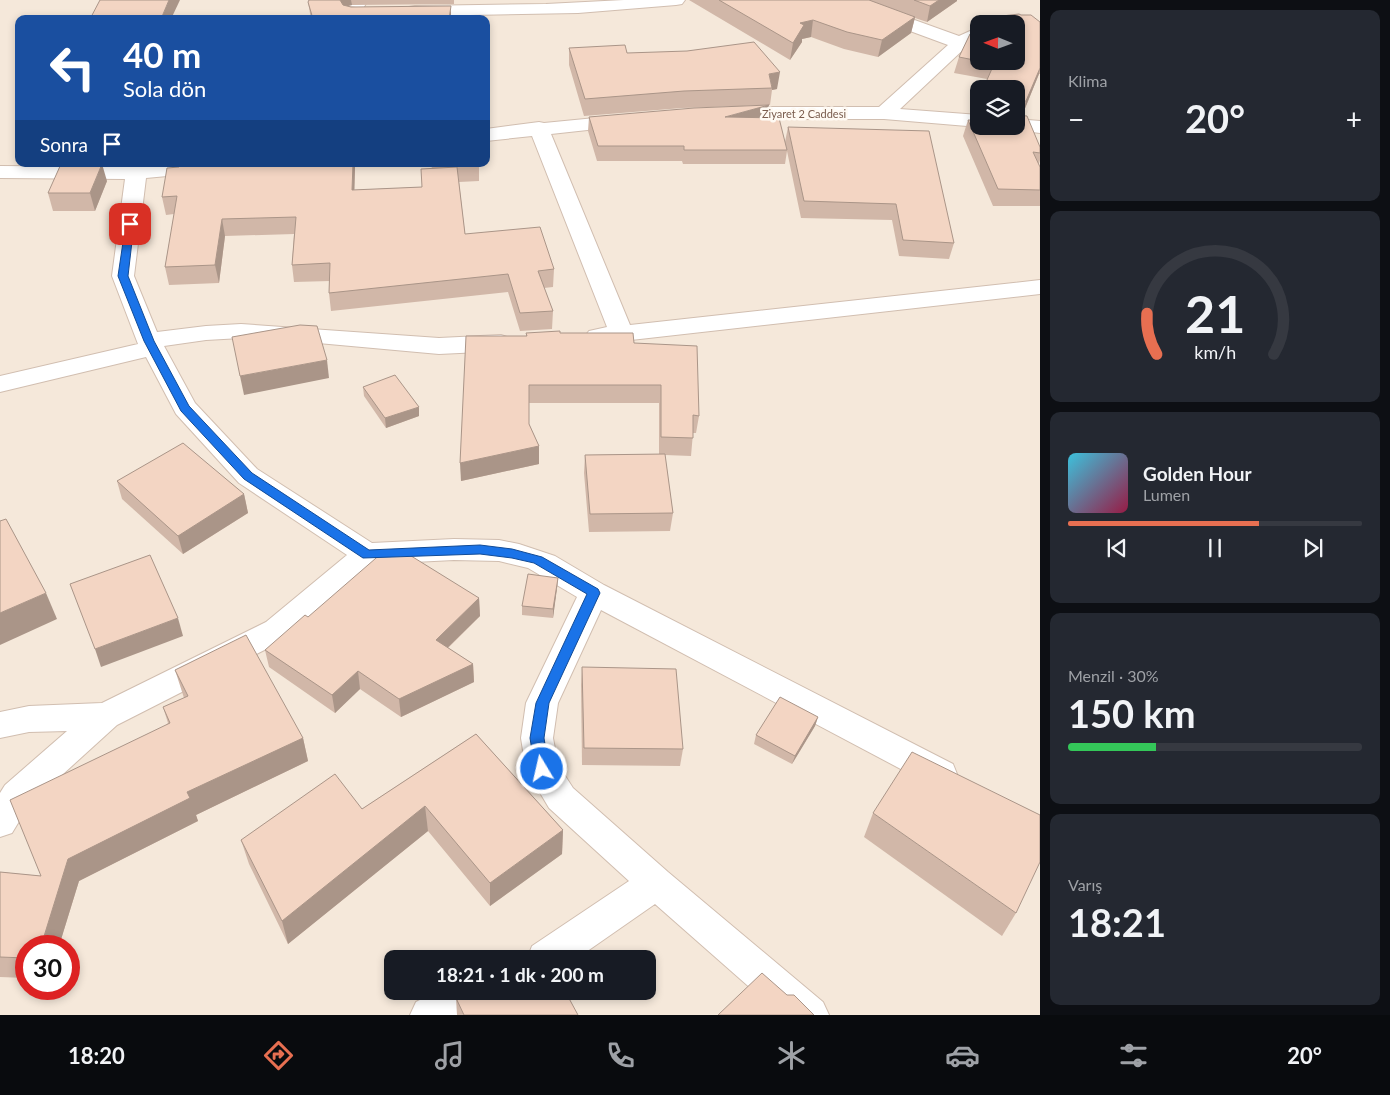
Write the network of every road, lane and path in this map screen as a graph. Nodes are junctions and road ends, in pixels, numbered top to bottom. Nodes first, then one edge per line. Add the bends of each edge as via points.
1 (676, 0) edge
2 (843, 0) edge
3 (400, 12) edge
4 (970, 37) edge
5 (960, 43) junction
6 (715, 113) edge
7 (884, 113) junction
8 (641, 119) edge
9 (970, 121) edge
10 (1025, 126) edge
11 (1040, 127) edge
12 (539, 128) junction
13 (490, 134) edge
14 (199, 167) edge
15 (0, 172) edge
16 (136, 173) junction
17 (1040, 288) edge
18 (622, 334) junction
19 (573, 338) edge
20 (525, 341) edge
21 (151, 345) junction
22 (0, 384) edge
23 (367, 554) junction
24 (594, 593) junction
25 (106, 716) junction
26 (0, 725) edge
27 (961, 785) edge
28 (0, 822) edge
29 (656, 883) junction
30 (558, 950) edge
31 (460, 1000) edge
32 (429, 1015) edge
33 (810, 1015) edge

1 - 3 street via 632,6
2 - 5 street
4 - 5 street
5 - 7 street
6 - 7 street, Ziyaret 2 Caddesi
7 - 9 street, Ziyaret 2 Caddesi
8 - 12 street
10 - 11 street
12 - 13 street
12 - 18 street
14 - 16 street
15 - 16 street
16 - 21 street via 123,276
17 - 18 street
18 - 19 street
20 - 21 street via 439,346 249,332 206,333
21 - 22 street
21 - 23 street via 185,408 248,476
23 - 24 street via 480,549 512,553 538,560
23 - 25 street via 277,630
24 - 27 street
24 - 29 street via 542,703 537,738 542,769 561,798
25 - 26 street via 29,719
25 - 28 street via 17,794
29 - 30 street
29 - 33 street
31 - 32 street

